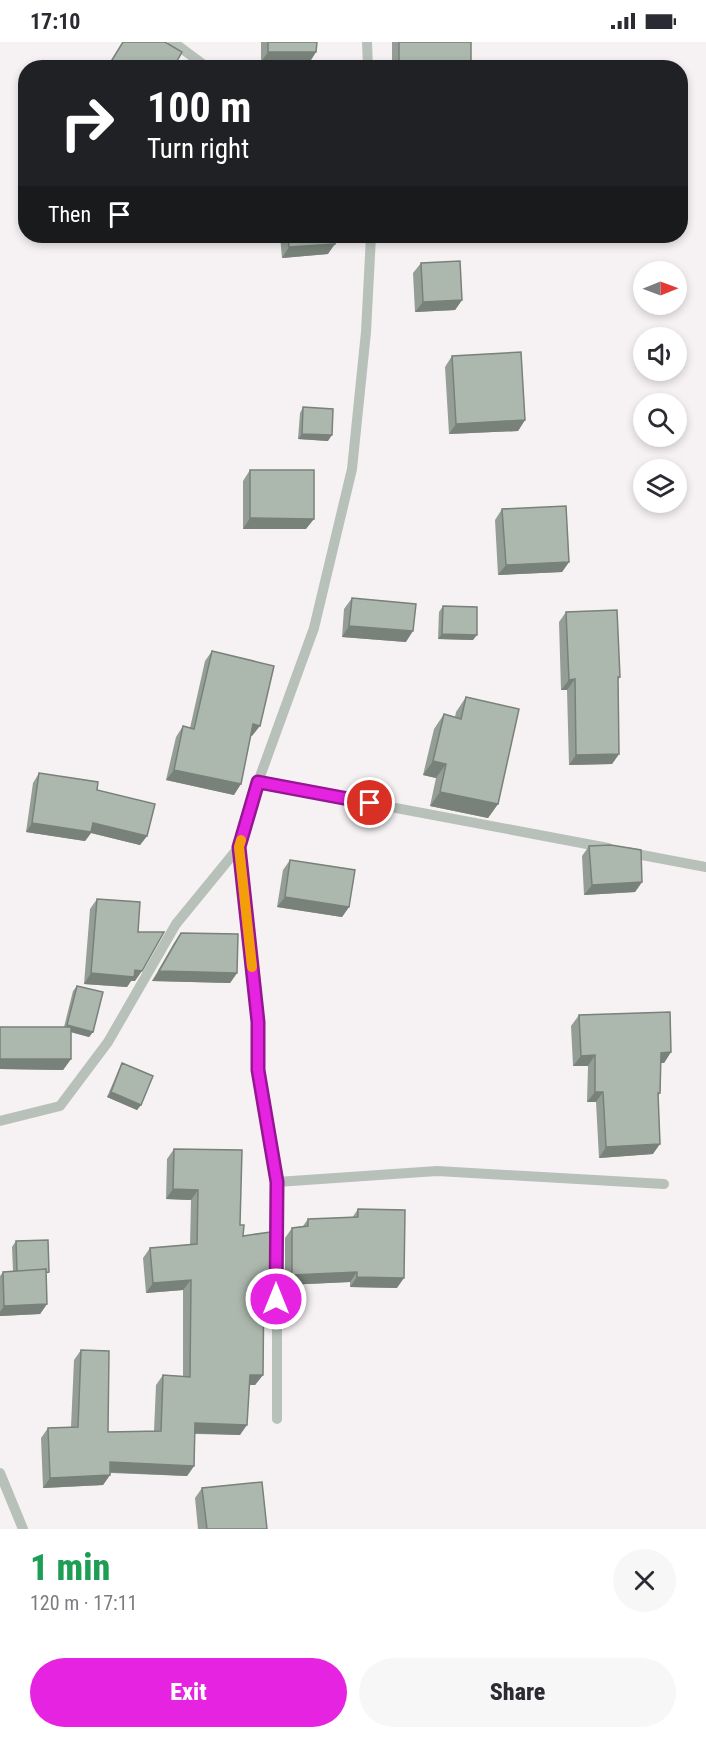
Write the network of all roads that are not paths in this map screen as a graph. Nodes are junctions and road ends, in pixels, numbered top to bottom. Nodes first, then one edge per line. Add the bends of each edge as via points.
1 (173, 42) edge
2 (367, 42) edge
3 (197, 60) edge
4 (368, 60) edge
5 (371, 243) edge
6 (258, 782) junction
7 (239, 847) junction
8 (706, 867) edge
9 (0, 1121) edge
10 (277, 1182) junction
11 (664, 1184) dead end
12 (277, 1419) dead end
13 (0, 1473) edge
14 (23, 1529) edge

1 - 3 street
2 - 4 street
5 - 6 street via 352,469 314,628
6 - 7 street
6 - 8 street
7 - 9 street via 176,924 108,1042 60,1106
7 - 10 street via 258,1022 258,1070
10 - 11 street via 437,1171
10 - 12 street
13 - 14 street

